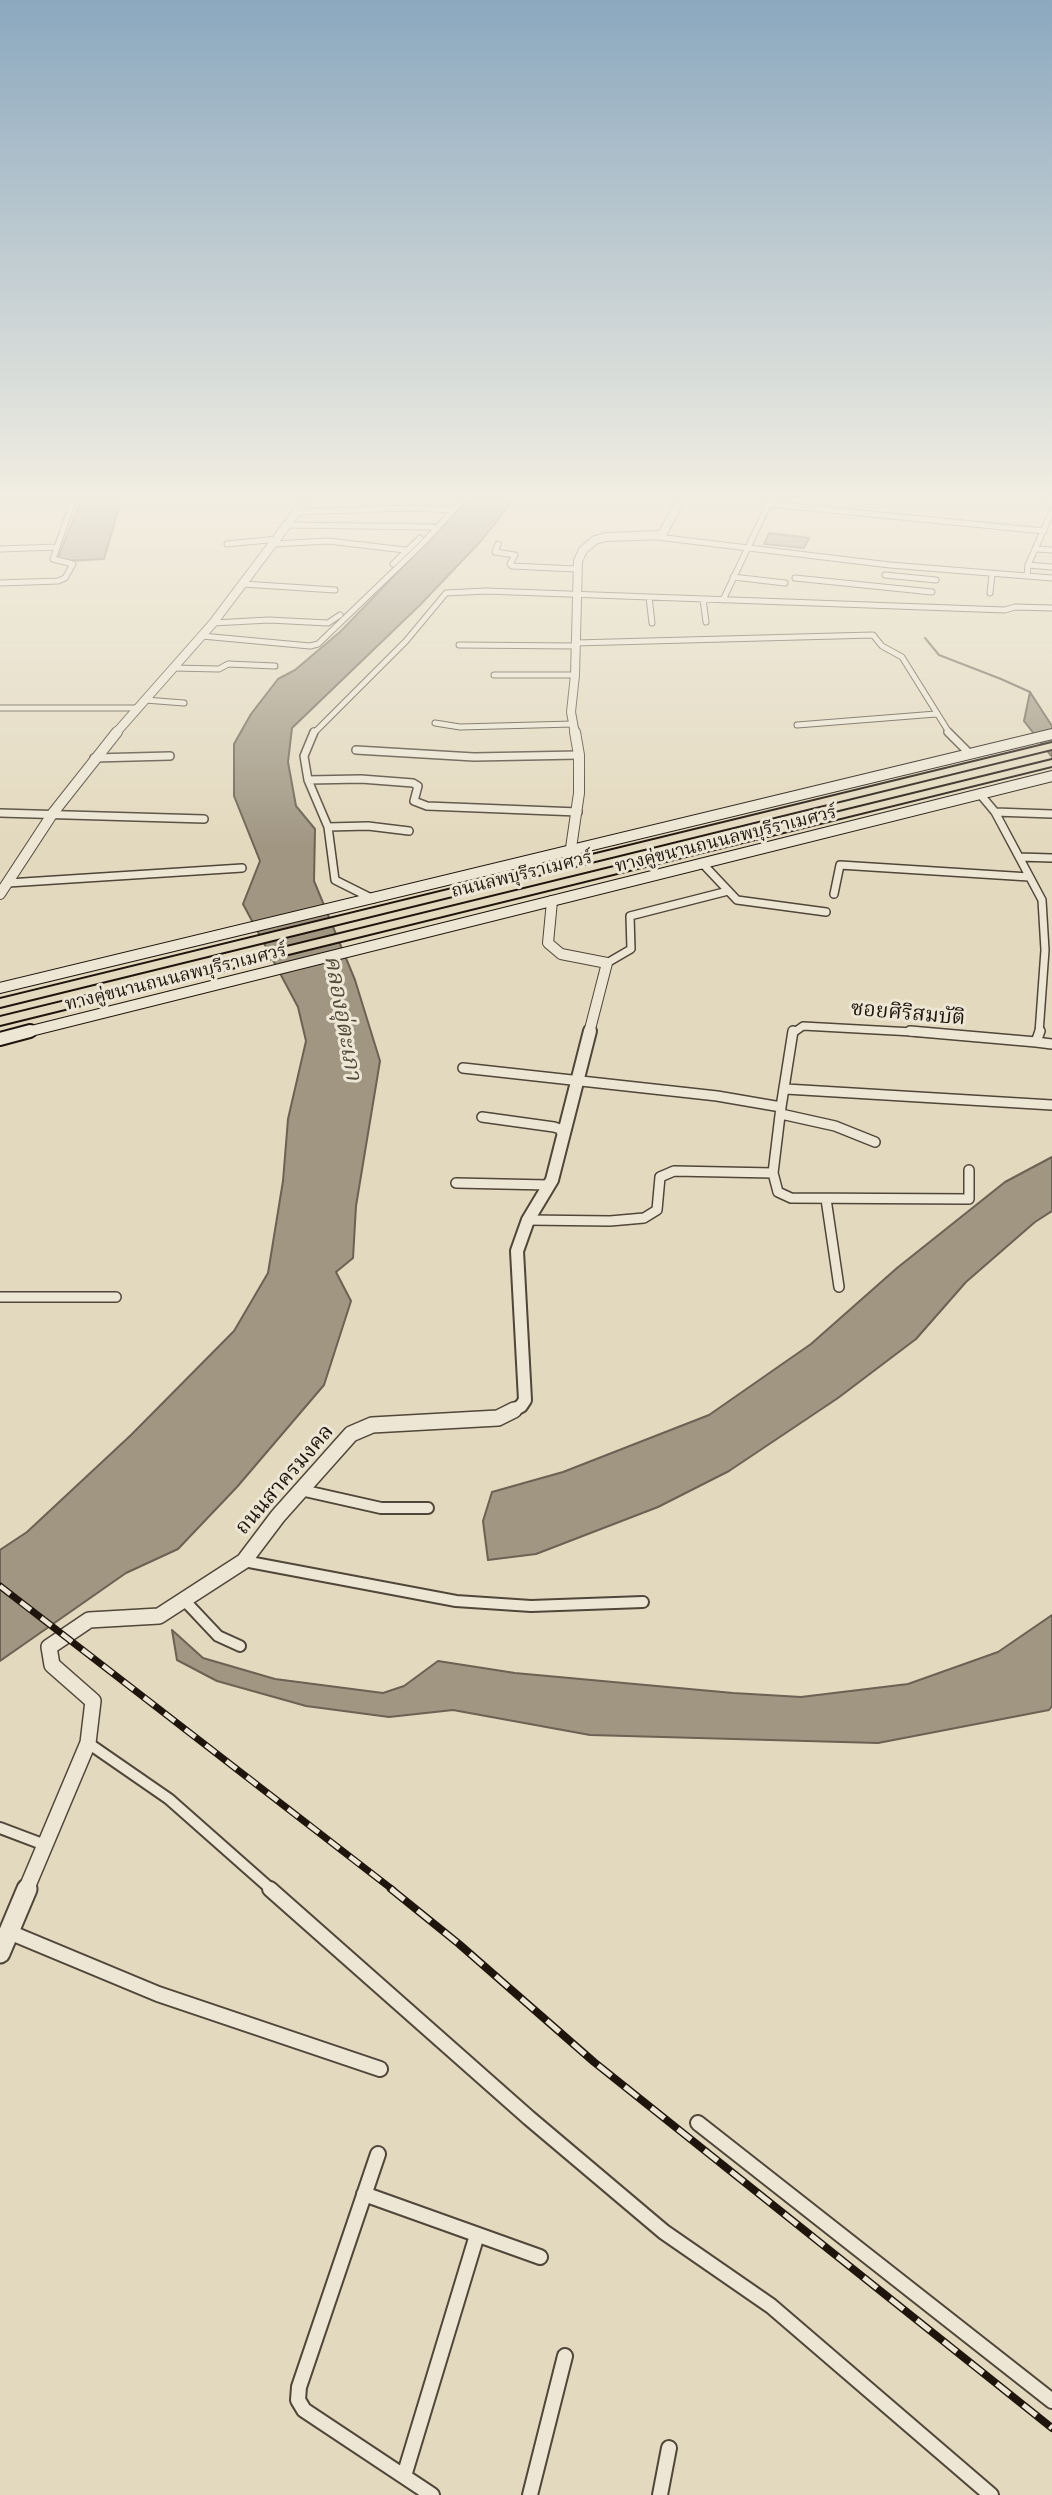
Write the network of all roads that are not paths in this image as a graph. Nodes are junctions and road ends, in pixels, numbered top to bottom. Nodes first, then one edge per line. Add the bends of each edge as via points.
1 (221, 613) edge
2 (341, 613) edge
3 (350, 613) edge
4 (429, 613) edge
5 (576, 613) edge
6 (651, 613) edge
7 (705, 613) edge
8 (706, 622) dead end
9 (214, 623) junction
10 (652, 623) dead end
11 (202, 636) junction
12 (575, 644) junction
13 (459, 645) dead end
14 (275, 666) dead end
15 (173, 668) junction
16 (494, 675) dead end
17 (575, 675) junction
18 (145, 699) junction
19 (184, 703) dead end
20 (0, 708) edge
21 (137, 708) junction
22 (936, 714) junction
23 (435, 723) dead end
24 (573, 724) junction
25 (797, 725) dead end
26 (1052, 734) edge
27 (1052, 746) edge
28 (356, 750) dead end
29 (969, 753) junction
30 (579, 755) junction
31 (170, 756) dead end
32 (94, 758) junction
33 (1052, 763) edge
34 (1052, 776) edge
35 (308, 780) junction
36 (980, 794) junction
37 (578, 812) junction
38 (995, 812) junction
39 (0, 813) edge
40 (53, 813) junction
41 (1052, 814) edge
42 (204, 819) dead end
43 (328, 827) junction
44 (409, 831) dead end
45 (673, 839) junction
46 (571, 848) junction
47 (686, 853) junction
48 (1019, 858) junction
49 (1052, 858) edge
50 (703, 864) junction
51 (242, 868) dead end
52 (1029, 877) junction
53 (8, 883) junction
54 (728, 891) junction
55 (0, 894) edge
56 (834, 894) dead end
57 (370, 899) junction
58 (552, 901) junction
59 (826, 912) dead end
60 (1048, 922) edge
61 (235, 931) joint
62 (607, 963) junction
63 (0, 988) edge
64 (0, 1003) edge
65 (1042, 1006) junction
66 (1052, 1007) edge
67 (0, 1021) edge
68 (0, 1039) edge
69 (1036, 1042) junction
70 (1052, 1044) edge
71 (463, 1068) dead end
72 (578, 1082) junction
73 (786, 1089) junction
74 (1052, 1105) edge
75 (781, 1110) junction
76 (482, 1117) dead end
77 (563, 1135) junction
78 (875, 1142) dead end
79 (969, 1170) dead end
80 (773, 1173) junction
81 (456, 1183) dead end
82 (548, 1185) junction
83 (826, 1199) junction
84 (868, 1199) junction
85 (870, 1209) dead end
86 (528, 1220) junction
87 (839, 1287) dead end
88 (0, 1297) edge
89 (116, 1297) dead end
90 (301, 1490) junction
91 (428, 1508) dead end
92 (244, 1561) junction
93 (185, 1601) junction
94 (643, 1602) dead end
95 (240, 1646) dead end
96 (88, 1743) junction
97 (0, 1828) edge
98 (45, 1845) junction
99 (9, 1932) junction
100 (0, 1953) edge
101 (380, 2069) dead end
102 (698, 2123) dead end
103 (378, 2154) dead end
104 (364, 2194) junction
105 (477, 2235) junction
106 (540, 2258) dead end
107 (565, 2356) dead end
108 (1052, 2401) edge
109 (669, 2448) dead end
110 (404, 2476) junction
111 (432, 2495) edge
112 (530, 2495) edge
113 (660, 2495) edge
114 (991, 2495) edge

1 - 9 street
2 - 9 street via 332,622
3 - 11 street via 318,644 310,646
4 - 35 street via 314,731 304,756
5 - 12 street
6 - 10 street
7 - 8 street
9 - 11 street
11 - 15 street
12 - 13 street
12 - 17 street
12 - 22 street via 873,635 902,657
14 - 15 street
15 - 18 street
16 - 17 street
17 - 24 street
18 - 19 street
18 - 21 street
20 - 21 street
21 - 32 street
22 - 25 street
22 - 29 street
23 - 24 street via 460,727
24 - 30 street
26 - 29 street, ทางคู่ขนานถนนลพบุรีราเมศวร์
27 - 45 main road, ถนนลพบุรีราเมศวร์
28 - 30 street via 474,757
29 - 46 street, ทางคู่ขนานถนนลพบุรีราเมศวร์
30 - 37 street
31 - 32 street
32 - 40 street
33 - 47 main road, ถนนลพบุรีราเมศวร์
34 - 36 street, ทางคู่ขนานถนนลพบุรีราเมศวร์
35 - 37 street via 413,783 418,786 414,800 426,806
35 - 43 street
36 - 38 street
36 - 50 street, ทางคู่ขนานถนนลพบุรีราเมศวร์
37 - 46 street
38 - 41 street
38 - 48 street
39 - 40 street
40 - 42 street
40 - 53 street
43 - 44 street
43 - 57 street via 335,880
45 - 47 main road
45 - 64 main road, ถนนลพบุรีราเมศวร์
46 - 57 street, ทางคู่ขนานถนนลพบุรีราเมศวร์
47 - 67 main road, ถนนลพบุรีราเมศวร์
48 - 49 street
48 - 52 street
50 - 54 street
50 - 58 street, ทางคู่ขนานถนนลพบุรีราเมศวร์
51 - 53 street
52 - 56 street via 840,865
52 - 60 street
53 - 55 street
54 - 59 street via 737,900
54 - 62 street via 631,916 631,949
57 - 61 main road, ทางคู่ขนานถนนลพบุรีราเมศวร์
58 - 62 street via 548,943 561,954
58 - 68 street, ทางคู่ขนานถนนลพบุรีราเมศวร์
60 - 65 street
61 - 63 street, ทางคู่ขนานถนนลพบุรีราเมศวร์
62 - 72 street, ถนนสาครมงคล
65 - 66 street
65 - 69 street
69 - 70 street
69 - 73 street, ซอยศิริสมบัติ via 803,1026 793,1031
71 - 72 street
72 - 75 street via 717,1096
72 - 77 street, ถนนสาครมงคล
73 - 74 street
73 - 75 street, ซอยศิริสมบัติ
75 - 78 street
75 - 80 street, ซอยศิริสมบัติ
76 - 77 street via 554,1127
77 - 82 street, ถนนสาครมงคล
79 - 84 street via 969,1199
80 - 83 street via 778,1192 791,1198
80 - 86 street via 674,1171 660,1177 657,1210 644,1218
81 - 82 street
82 - 86 street, ถนนสาครมงคล
83 - 84 street
83 - 87 street
84 - 85 street
86 - 90 street, ถนนสาครมงคล via 517,1251 521,1406 498,1418 372,1425 351,1434
88 - 89 street
90 - 91 street via 381,1508
90 - 92 street, ถนนสาครมงคล
92 - 93 street, ถนนสาครมงคล
92 - 94 street via 456,1601 531,1606
93 - 95 street via 218,1636
93 - 96 street, ถนนสาครมงคล via 159,1616 89,1620 48,1647 52,1665 93,1701
96 - 98 main road, ถนนสาครมงคล
96 - 114 street via 169,1799 664,2232 771,2305
97 - 98 street
98 - 99 main road, ถนนสาครมงคล
99 - 100 main road, ถนนสาครมงคล
99 - 101 street via 158,1994
102 - 108 street
103 - 104 street
104 - 105 street
104 - 110 street via 298,2400 304,2410
105 - 106 street
105 - 110 street
107 - 112 street
109 - 113 street
110 - 111 street

